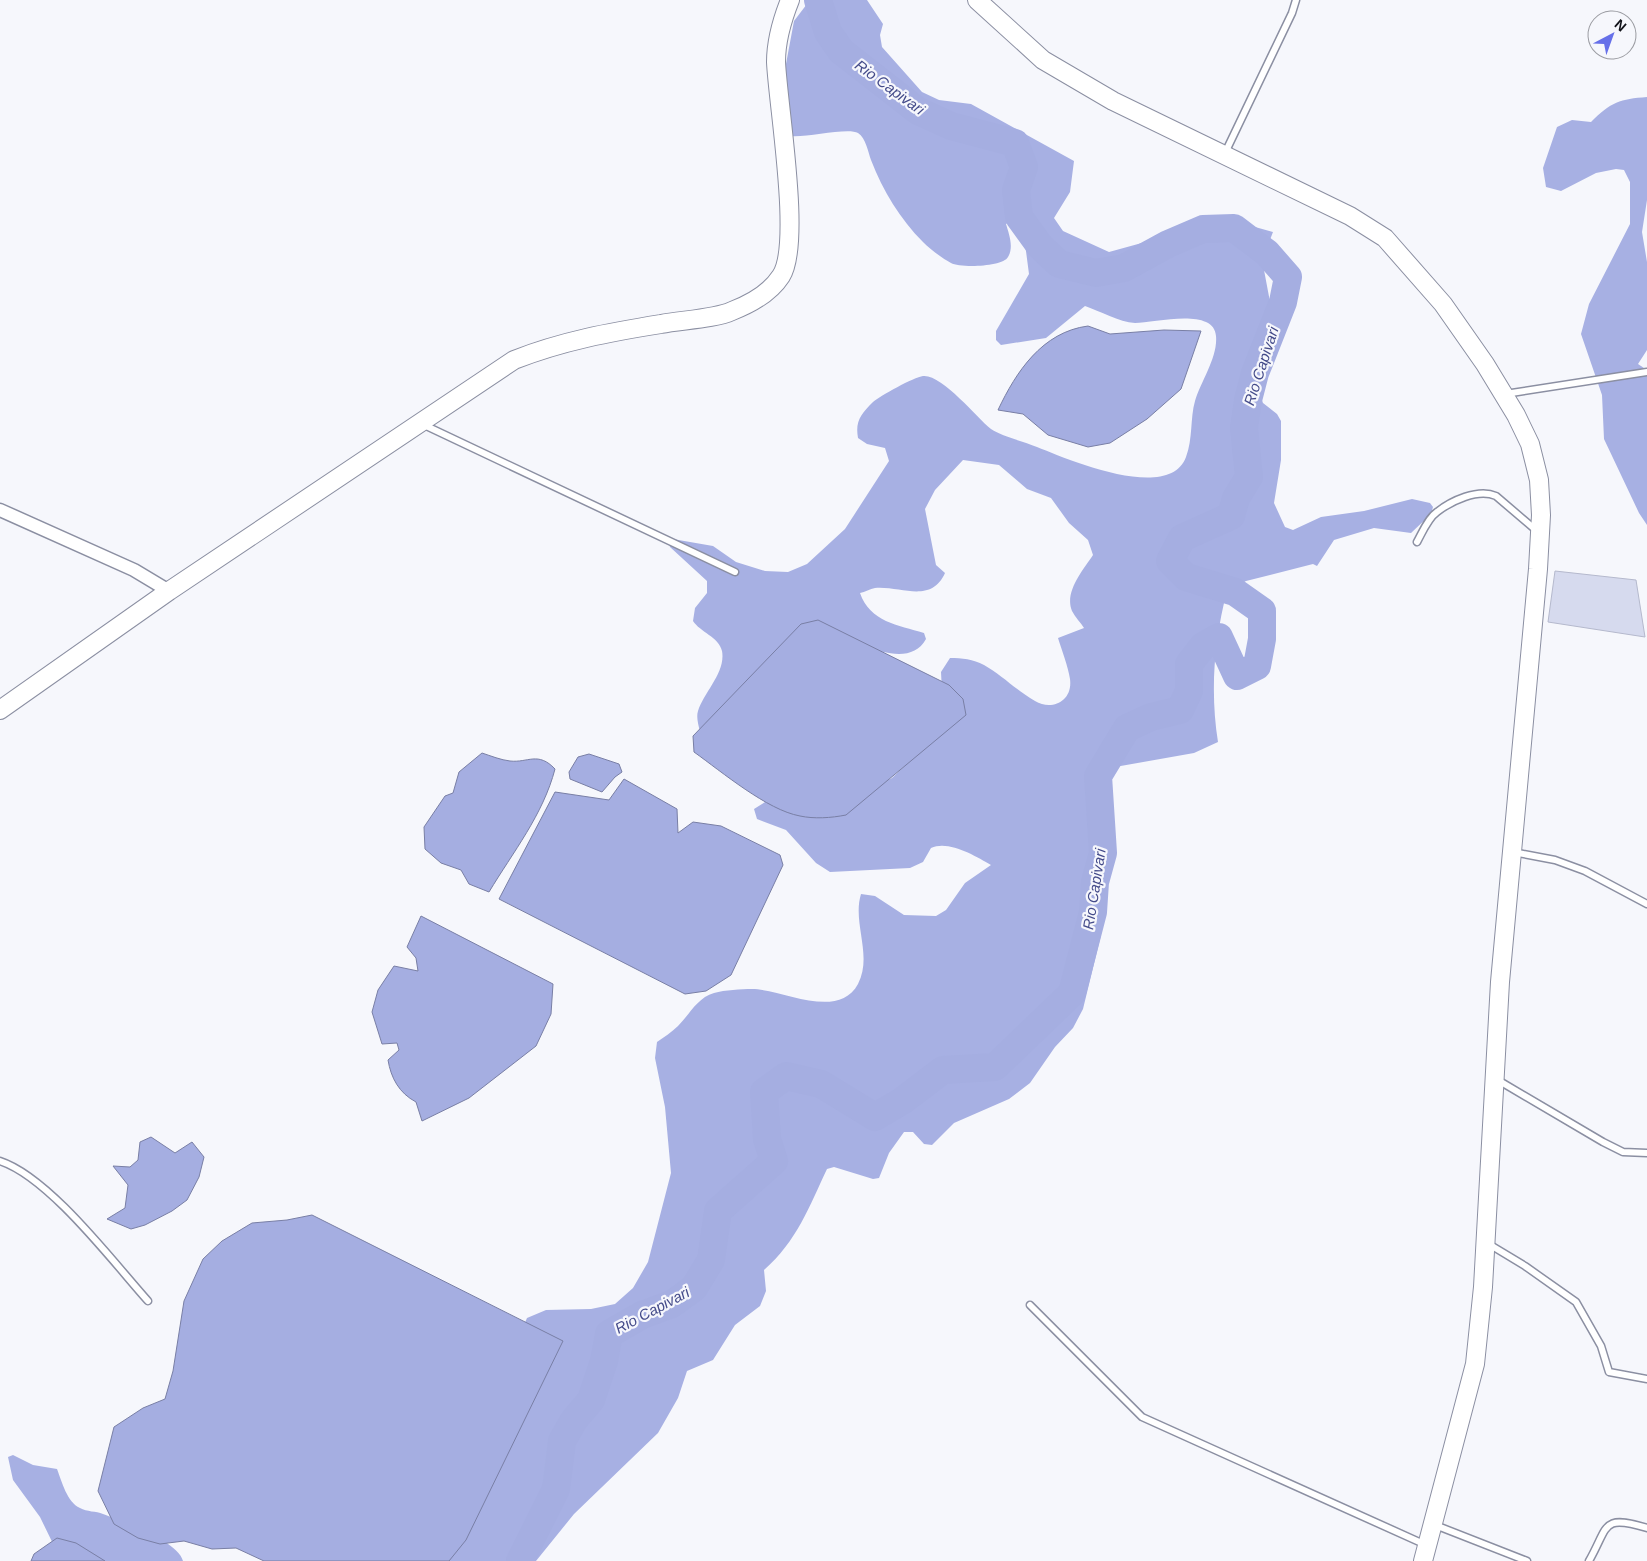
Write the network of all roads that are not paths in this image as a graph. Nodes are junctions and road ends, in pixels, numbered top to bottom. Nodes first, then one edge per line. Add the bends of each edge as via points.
1 (790, 0) edge
2 (977, 0) edge
3 (1296, 0) edge
4 (1225, 155) junction
5 (1647, 372) edge
6 (1504, 394) junction
7 (421, 423) junction
8 (0, 510) edge
9 (1539, 532) junction
10 (1417, 542) dead end
11 (735, 572) dead end
12 (169, 591) junction
13 (0, 710) edge
14 (1512, 852) junction
15 (1647, 904) edge
16 (1495, 1079) junction
17 (1647, 1153) edge
18 (0, 1162) edge
19 (1486, 1242) junction
20 (148, 1301) dead end
21 (1030, 1305) dead end
22 (1647, 1379) edge
23 (1433, 1525) junction
24 (1647, 1528) edge
25 (1425, 1553) edge
26 (1527, 1561) edge
27 (1589, 1561) edge

1 - 7 main road via 779,27 776,61 789,205 788,257 781,276 762,296 731,312 549,346 514,360
2 - 4 main road via 1044,60 1113,101
3 - 4 lane
4 - 6 main road via 1350,216 1384,238 1443,304
5 - 6 lane
6 - 9 main road via 1530,444 1539,480
7 - 11 lane
7 - 12 main road
8 - 12 street via 134,570
9 - 10 lane via 1489,493 1466,496 1435,512
9 - 14 main road
12 - 13 main road
14 - 15 lane via 1555,860 1585,871
14 - 16 main road
16 - 17 lane via 1602,1142 1623,1152
16 - 19 main road
18 - 20 lane via 36,1182 62,1205
19 - 22 lane via 1576,1302 1601,1346 1609,1372
19 - 23 main road via 1475,1364
21 - 25 lane via 1142,1417
23 - 25 main road
23 - 26 lane
24 - 27 lane via 1621,1521 1606,1526

